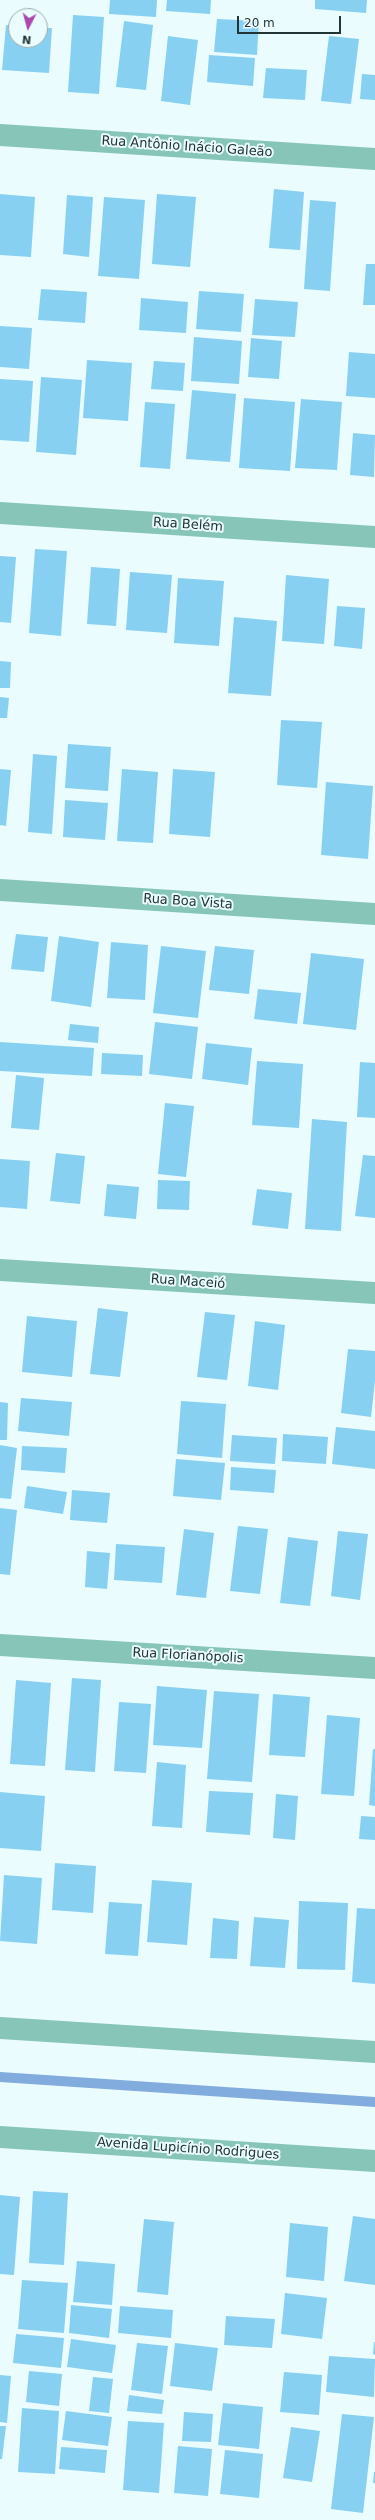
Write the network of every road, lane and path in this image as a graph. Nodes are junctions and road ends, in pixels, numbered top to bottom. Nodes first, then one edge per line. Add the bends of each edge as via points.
1 (0, 135) edge
2 (375, 159) edge
3 (0, 514) edge
4 (375, 537) edge
5 (0, 890) edge
6 (375, 914) edge
7 (0, 1270) edge
8 (375, 1293) edge
9 (0, 1645) edge
10 (375, 1668) edge
11 (0, 2028) edge
12 (375, 2052) edge
13 (0, 2137) edge
14 (375, 2161) edge

1 - 2 street, Rua Antônio Inácio Galeão
3 - 4 street, Rua Belém
5 - 6 street, Rua Boa Vista
7 - 8 street, Rua Maceió
9 - 10 street, Rua Florianópolis
11 - 12 street
13 - 14 street, Avenida Lupicínio Rodrigues

